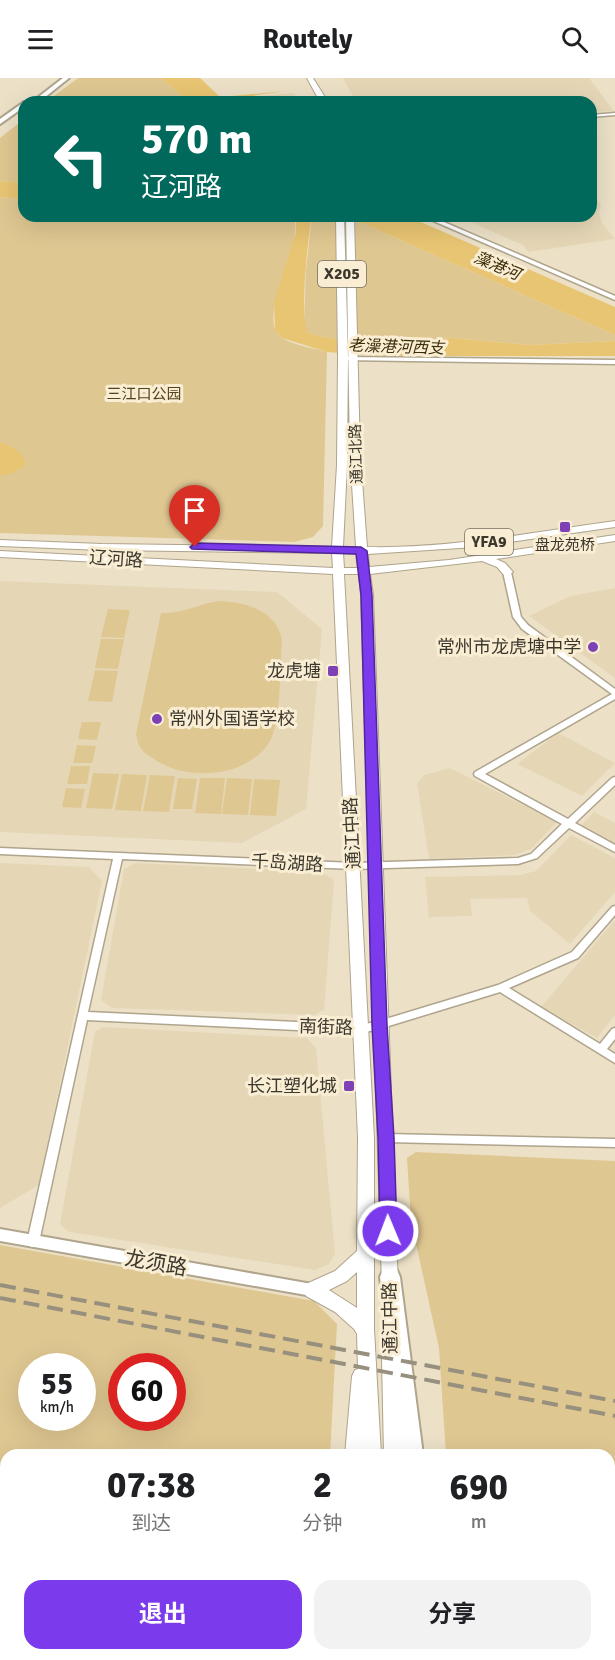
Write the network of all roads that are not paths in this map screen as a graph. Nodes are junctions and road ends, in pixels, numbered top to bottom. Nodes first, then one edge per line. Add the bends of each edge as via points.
1 (57, 78) edge
2 (66, 78) edge
3 (301, 78) edge
4 (310, 78) edge
5 (34, 96) edge
6 (43, 96) edge
7 (311, 96) edge
8 (320, 96) edge
9 (18, 108) edge
10 (18, 114) edge
11 (615, 114) edge
12 (597, 116) edge
13 (0, 122) edge
14 (0, 128) edge
15 (340, 222) edge
16 (350, 222) edge
17 (438, 222) edge
18 (615, 298) edge
19 (348, 358) junction
20 (615, 362) edge
21 (615, 524) edge
22 (615, 538) edge
23 (0, 543) edge
24 (338, 550) junction
25 (361, 551) junction
26 (525, 551) junction
27 (0, 554) edge
28 (478, 558) junction
29 (363, 570) junction
30 (339, 571) junction
31 (507, 572) junction
32 (615, 694) edge
33 (615, 780) edge
34 (567, 823) junction
35 (615, 849) edge
36 (0, 851) edge
37 (118, 855) junction
38 (354, 866) junction
39 (374, 866) junction
40 (615, 909) edge
41 (501, 988) junction
42 (84, 1016) junction
43 (379, 1025) junction
44 (361, 1029) junction
45 (615, 1032) edge
46 (601, 1050) junction
47 (615, 1059) edge
48 (386, 1138) junction
49 (615, 1143) edge
50 (0, 1235) edge
51 (33, 1242) junction
52 (365, 1254) junction
53 (390, 1277) junction
54 (312, 1290) junction
55 (364, 1329) junction
56 (354, 1449) edge
57 (372, 1449) edge
58 (393, 1449) edge
59 (411, 1449) edge

1 - 5 street
2 - 6 street
3 - 7 main road
4 - 8 main road
9 - 13 street
10 - 14 street
11 - 12 street
15 - 19 main road, X205 via 342,333
16 - 19 main road, X205 via 354,279 353,332
17 - 18 street
19 - 20 street
19 - 24 main road, 通江北路
19 - 25 main road, 通江北路
21 - 25 main road, YFA9 via 475,544
22 - 26 main road, YFA9
23 - 24 main road, 辽河路 / YFA9
24 - 25 main road, YFA9
24 - 30 main road, 通江北路
25 - 29 main road, 通江北路
26 - 28 main road, YFA9
26 - 31 main road via 514,559
27 - 30 main road, 辽河路 / YFA9
28 - 29 main road, YFA9
28 - 31 main road via 494,560
29 - 30 main road, YFA9
29 - 39 main road, 通江中路 via 367,595
30 - 38 main road, 通江中路
31 - 32 street via 517,617 525,627
32 - 34 street via 478,774
33 - 34 street, 千岛湖路
34 - 35 street
34 - 39 street, 千岛湖路 via 534,856 518,861
36 - 37 street, 千岛湖路
37 - 38 street, 千岛湖路
37 - 42 street
38 - 39 street, 千岛湖路
38 - 44 main road, 通江中路
39 - 43 main road, 通江中路
40 - 41 street, 南街路 via 575,955
41 - 43 street, 南街路
41 - 46 street
42 - 44 street, 南街路
42 - 51 street
43 - 44 street, 南街路
43 - 48 main road, 通江中路
44 - 52 main road, 通江中路 via 366,1138
45 - 46 street
46 - 47 street
48 - 49 street
48 - 53 main road, 通江中路
50 - 51 street, 龙须路
51 - 54 street, 龙须路
52 - 54 main road via 341,1276
52 - 55 main road, 通江中路
53 - 58 main road, 通江中路
53 - 59 highway
54 - 55 main road via 339,1304
55 - 56 main road
55 - 57 main road, 通江中路

